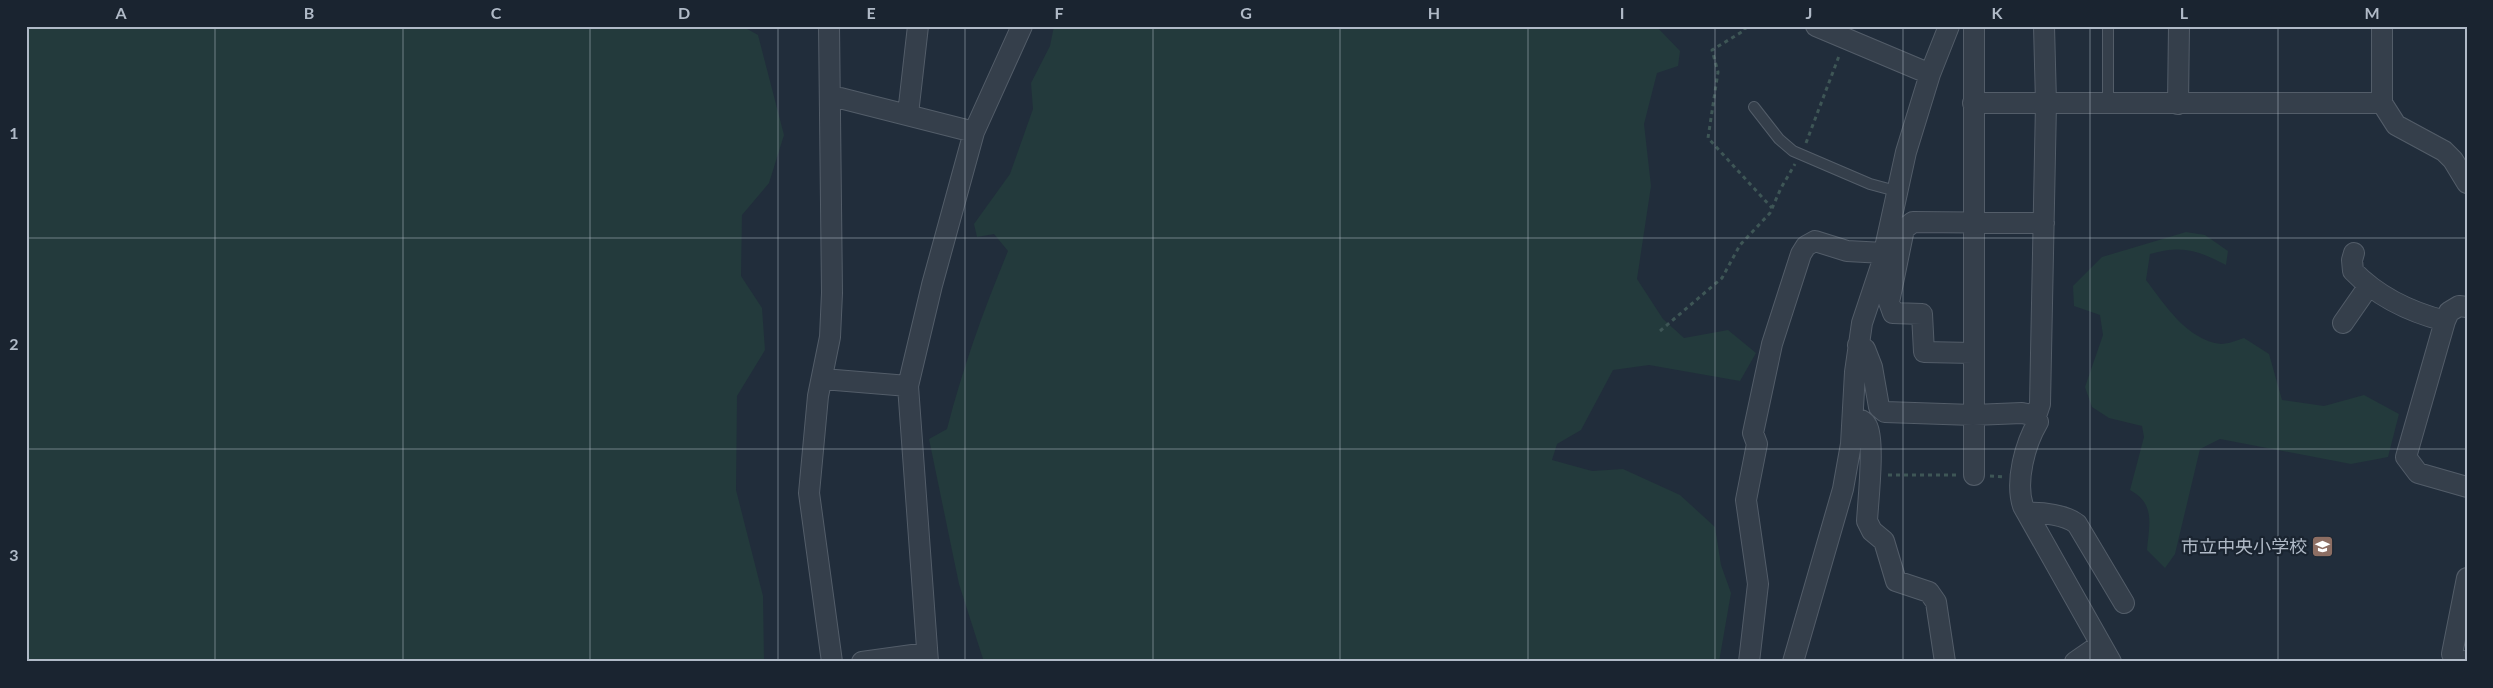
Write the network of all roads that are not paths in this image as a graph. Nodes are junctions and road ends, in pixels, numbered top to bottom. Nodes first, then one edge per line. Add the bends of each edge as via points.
1 (829, 26) edge
2 (918, 26) edge
3 (1022, 26) edge
4 (1816, 26) edge
5 (1949, 26) edge
6 (1974, 26) edge
7 (2044, 26) edge
8 (2108, 26) edge
9 (2179, 26) edge
10 (2382, 26) edge
11 (1930, 74) junction
12 (830, 98) junction
13 (1973, 103) junction
14 (2046, 103) junction
15 (2382, 103) junction
16 (2108, 104) junction
17 (2178, 104) junction
18 (1754, 107) dead end
19 (908, 114) junction
20 (974, 132) junction
21 (2467, 183) edge
22 (1896, 191) junction
23 (1974, 222) junction
24 (2044, 223) junction
25 (1884, 253) junction
26 (2354, 254) dead end
27 (2368, 287) junction
28 (2467, 307) edge
29 (2445, 321) junction
30 (2343, 323) dead end
31 (1858, 345) junction
32 (1973, 353) junction
33 (823, 380) junction
34 (908, 386) junction
35 (1973, 415) junction
36 (2036, 416) junction
37 (1854, 418) junction
38 (1974, 476) road end
39 (2467, 487) edge
40 (2027, 513) junction
41 (2467, 578) edge
42 (2124, 603) dead end
43 (2101, 644) junction
44 (928, 657) edge
45 (2456, 657) edge
46 (832, 662) edge
47 (862, 662) edge
48 (1749, 662) edge
49 (1793, 662) edge
50 (1945, 662) edge
51 (2075, 662) edge
52 (2111, 662) edge

1 - 12 street
2 - 19 street
3 - 20 street
4 - 11 street
5 - 11 street
6 - 13 street
7 - 14 street
8 - 16 lane
9 - 17 street
10 - 15 street
11 - 22 street
12 - 19 street
12 - 33 street via 832,293 830,337
13 - 14 street
13 - 23 street
14 - 16 street
14 - 24 street
15 - 17 street
15 - 21 street via 2396,125 2444,150
16 - 17 street
18 - 22 lane via 1779,139 1793,151 1870,184
19 - 20 street
20 - 34 street
22 - 25 street
23 - 24 street
23 - 32 street
23 - 32 street via 1913,222 1904,229 1889,302 1893,313 1922,314 1924,352
24 - 36 street via 2040,404
25 - 31 street
25 - 48 street via 1847,251 1816,241 1806,246 1801,254 1772,344 1753,433 1757,444 1746,500 1758,584
26 - 27 street via 2353,271
27 - 29 street via 2422,315
27 - 30 street
28 - 29 street via 2459,306 2449,312
29 - 39 street via 2406,457 2418,473
31 - 35 street via 1865,349 1872,367 1879,407 1885,412
31 - 37 street
32 - 35 street
33 - 34 street
33 - 46 street via 818,396 809,493
34 - 44 street
35 - 36 street
35 - 38 street
36 - 40 street via 2038,422 2026,452 2019,494
37 - 49 street via 1843,489
37 - 50 street via 1863,420 1868,427 1870,476 1867,521 1872,531 1884,541 1896,581 1929,592 1936,602
40 - 42 street via 2036,512 2077,524
40 - 43 street
41 - 45 street
43 - 51 street
43 - 52 street
44 - 47 street

